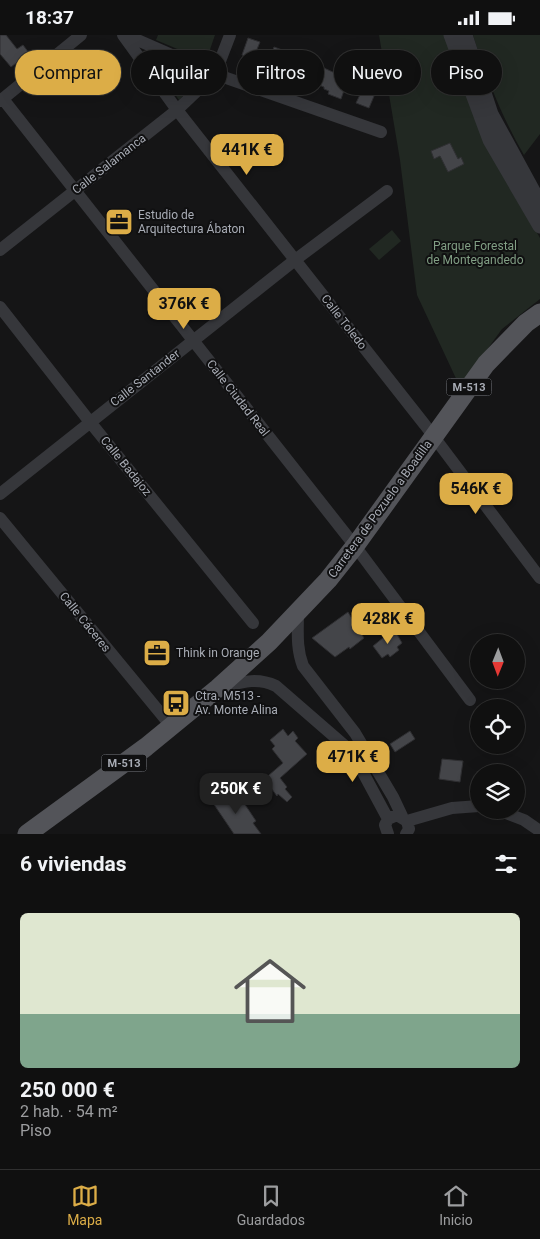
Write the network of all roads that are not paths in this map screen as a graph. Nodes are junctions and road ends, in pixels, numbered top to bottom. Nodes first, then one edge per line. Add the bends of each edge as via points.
1 (81, 35) edge
2 (125, 35) edge
3 (230, 35) edge
4 (451, 35) edge
5 (465, 35) edge
6 (142, 38) edge
7 (135, 50) edge
8 (160, 50) edge
9 (224, 50) edge
10 (227, 78) edge
11 (167, 95) edge
12 (192, 95) edge
13 (2, 100) edge
14 (177, 109) junction
15 (381, 132) dead end
16 (74, 191) junction
17 (387, 191) dead end
18 (540, 204) edge
19 (540, 226) edge
20 (0, 251) edge
21 (295, 260) junction
22 (0, 307) edge
23 (540, 313) edge
24 (540, 326) edge
25 (192, 340) junction
26 (510, 341) junction
27 (90, 422) junction
28 (433, 436) junction
29 (0, 494) edge
30 (0, 518) edge
31 (355, 546) junction
32 (540, 578) edge
33 (298, 612) junction
34 (253, 623) dead end
35 (218, 688) junction
36 (470, 700) dead end
37 (171, 726) junction
38 (470, 806) edge
39 (521, 819) edge
40 (406, 828) edge
41 (384, 829) edge
42 (540, 831) edge
43 (27, 834) edge

1 - 13 street
2 - 6 street
2 - 7 street, Calle Toledo
3 - 9 street
4 - 19 street via 490,140
5 - 18 street via 492,114
6 - 8 street
10 - 15 street
11 - 14 street, Calle Toledo
12 - 14 street, Calle Salamanca
13 - 16 street, Calle Ciudad Real
14 - 16 street, Calle Salamanca
14 - 21 street, Calle Toledo
16 - 20 street, Calle Salamanca
16 - 25 street, Calle Ciudad Real
17 - 21 street, Calle Santander
21 - 25 street, Calle Santander
21 - 28 street, Calle Toledo
22 - 27 street, Calle Badajoz
23 - 26 main road, Carretera de Pozuelo a Boadilla / M-513
24 - 26 main road, Carretera de Pozuelo a Boadilla / M-513
25 - 27 street, Calle Santander
25 - 31 street, Calle Ciudad Real
26 - 28 main road, Carretera de Pozuelo a Boadilla / M-513 via 486,364
27 - 29 street, Calle Santander
27 - 34 street, Calle Badajoz
28 - 31 main road, Carretera de Pozuelo a Boadilla / M-513
28 - 32 street, Calle Toledo
30 - 37 street, Calle Cáceres
31 - 33 main road, Carretera de Pozuelo a Boadilla / M-513
31 - 36 street, Calle Ciudad Real
33 - 35 main road, Carretera de Pozuelo a Boadilla / M-513
33 - 40 street via 297,643 303,666 355,733 393,797
35 - 37 main road, Carretera de Pozuelo a Boadilla / M-513
35 - 41 street via 248,680 266,681 276,686 352,752
37 - 43 main road, Carretera de Pozuelo a Boadilla / M-513
38 - 40 street via 452,807
39 - 42 street
40 - 41 street via 397,815

